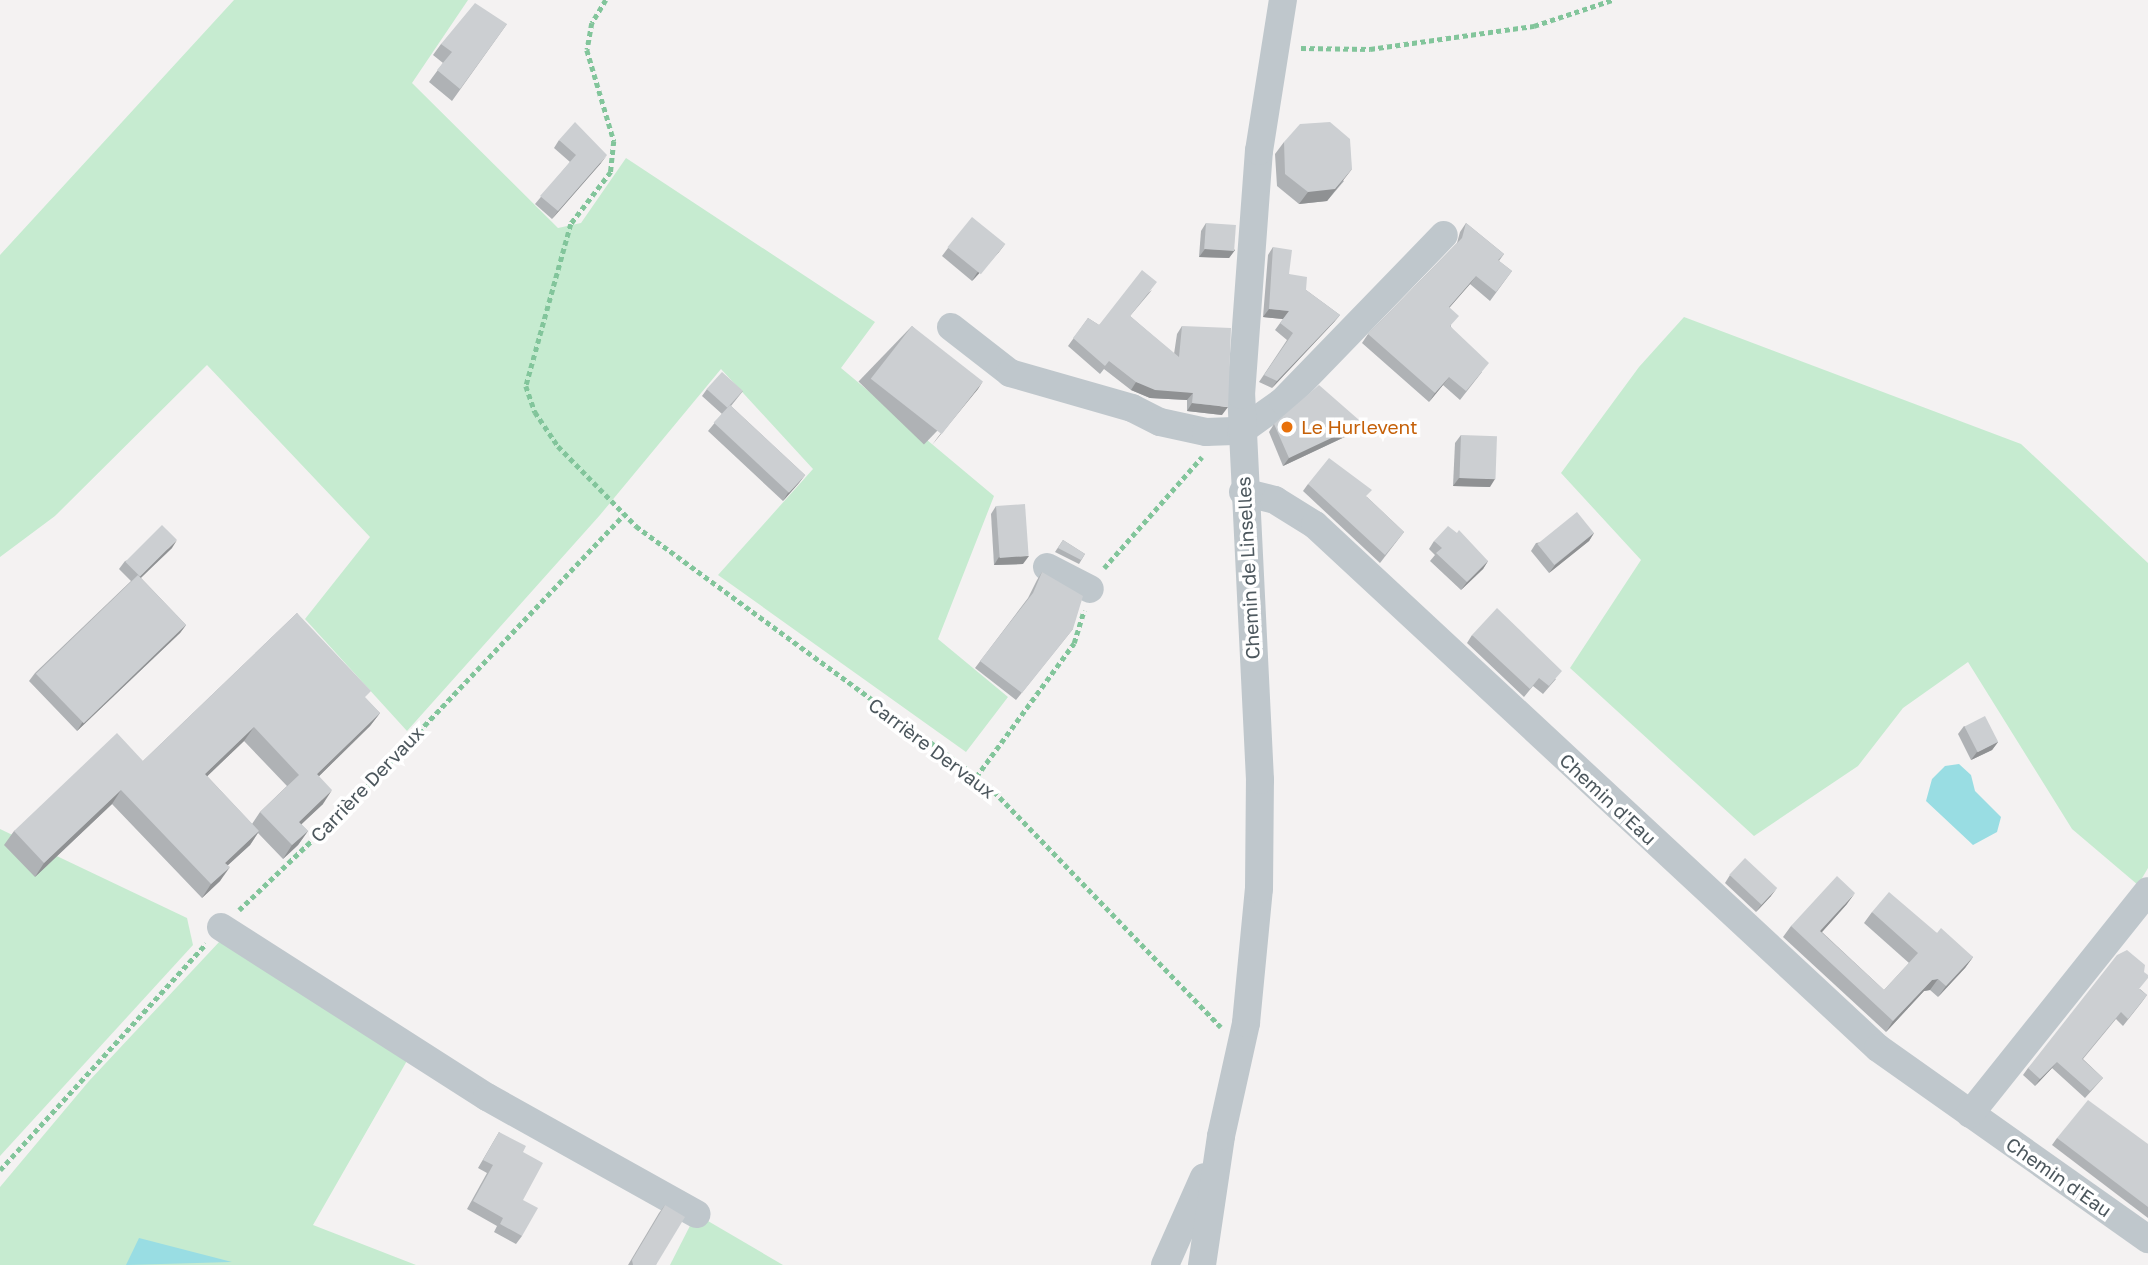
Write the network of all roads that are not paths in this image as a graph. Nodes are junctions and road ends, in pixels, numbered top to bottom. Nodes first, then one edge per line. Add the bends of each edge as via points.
1 (1283, 0) edge
2 (1444, 235) dead end
3 (951, 327) dead end
4 (1241, 431) junction
5 (1243, 492) junction
6 (1047, 567) dead end
7 (1090, 589) road end
8 (2148, 891) edge
9 (221, 927) road end
10 (1970, 1114) junction
11 (1221, 1136) junction
12 (696, 1214) dead end
13 (2148, 1239) edge
14 (1165, 1265) edge
15 (1202, 1265) edge

1 - 4 street, Chemin de Linselles via 1272,48 1254,206
2 - 4 street via 1283,401
3 - 4 street via 1010,373 1132,408 1160,422 1206,432
4 - 5 street, Chemin de Linselles
5 - 10 street, Chemin d'Eau via 1275,500 1315,525 1846,1023 1915,1078
5 - 11 street, Chemin de Linselles via 1261,808 1259,889 1242,1044
6 - 7 street
8 - 10 street
9 - 12 street via 487,1097
10 - 13 street, Chemin d'Eau
11 - 14 street
11 - 15 street

